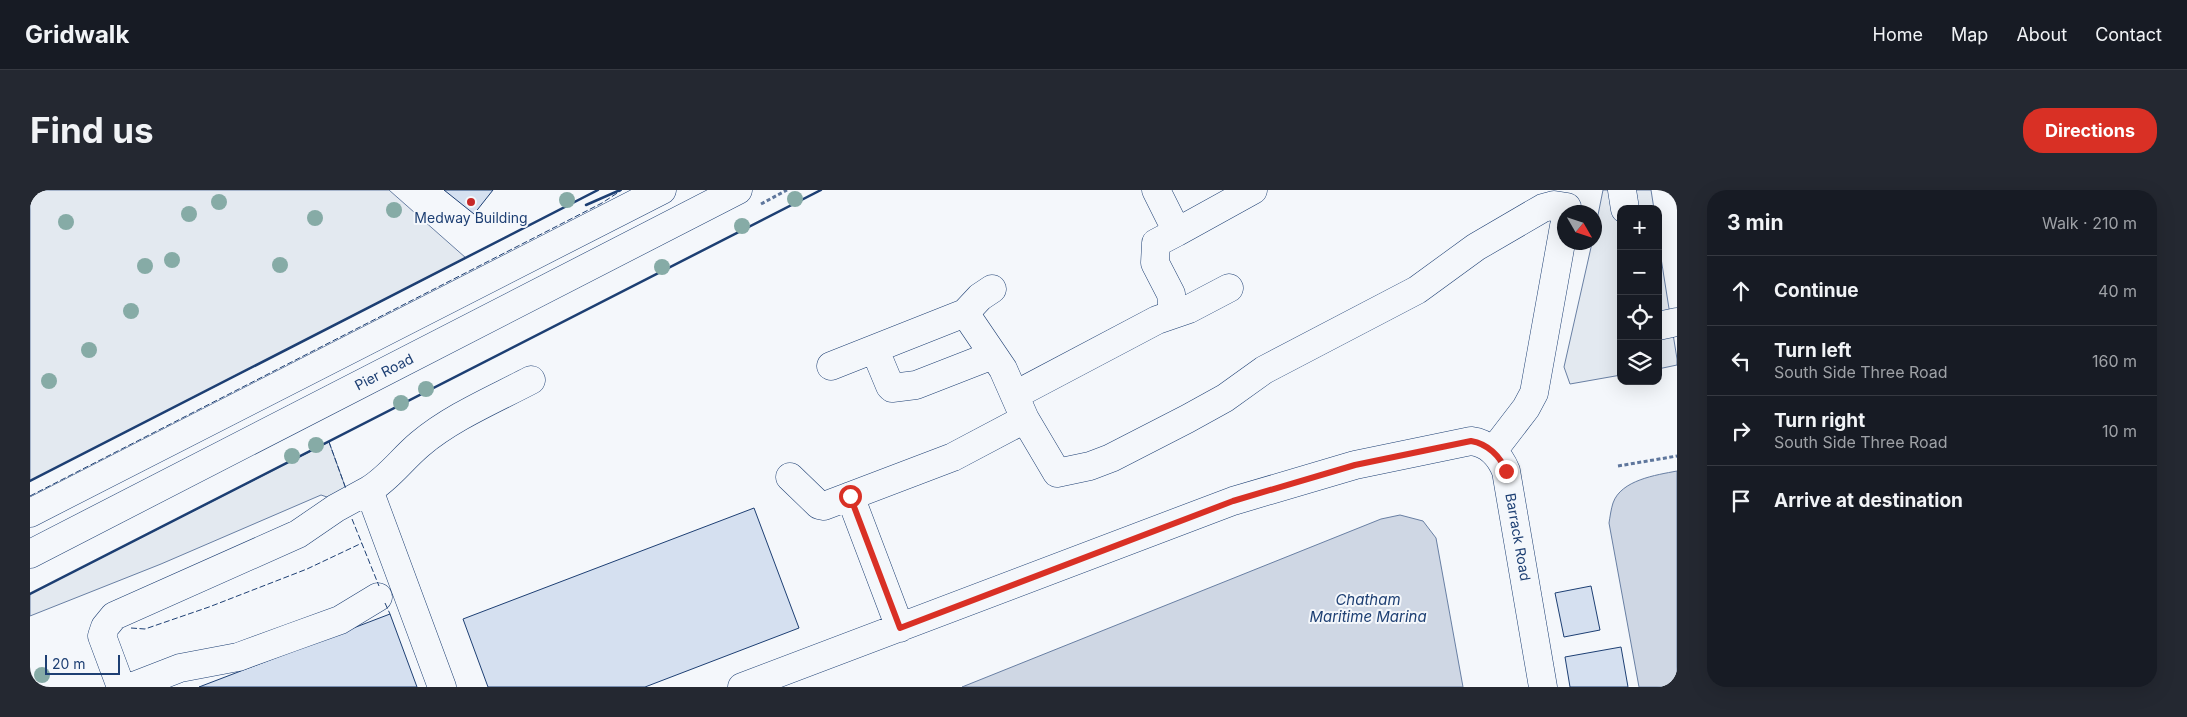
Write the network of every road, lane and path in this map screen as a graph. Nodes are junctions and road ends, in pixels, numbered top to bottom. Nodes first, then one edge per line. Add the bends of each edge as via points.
1 (662, 190) edge
2 (738, 190) edge
3 (1156, 190) edge
4 (1253, 190) edge
5 (1622, 190) edge
6 (1624, 205) edge
7 (1557, 206) edge
8 (1177, 232) junction
9 (1560, 250) edge
10 (1229, 288) dead end
11 (992, 289) dead end
12 (965, 313) junction
13 (1173, 313) junction
14 (1677, 322) edge
15 (1662, 325) edge
16 (875, 350) junction
17 (993, 355) junction
18 (831, 366) dead end
19 (531, 380) dead end
20 (1020, 407) junction
21 (1493, 451) junction
22 (1677, 456) edge
23 (1618, 466) dead end
24 (790, 477) dead end
25 (369, 490) junction
26 (850, 496) junction
27 (30, 512) edge
28 (30, 554) edge
29 (378, 597) dead end
30 (900, 628) junction
31 (121, 687) edge
32 (131, 687) edge
33 (442, 687) edge
34 (742, 687) edge
35 (1543, 687) edge

1 - 27 main road
2 - 28 main road, Pier Road
3 - 8 main road
4 - 8 main road
5 - 6 main road
7 - 20 main road via 1543,208 1476,247 1417,290 1264,370 1232,394 1098,463 1057,472
8 - 13 main road via 1156,243 1154,260 1170,294
9 - 21 main road via 1534,393
10 - 13 main road via 1189,309
11 - 12 main road
12 - 16 main road
12 - 17 main road
13 - 20 main road
14 - 15 main road
16 - 17 main road via 892,388 916,385
16 - 18 main road
17 - 20 main road
19 - 25 main road via 426,440
20 - 26 main road via 953,457
21 - 30 main road via 1471,441 1355,465 1233,501
21 - 35 main road, Barrack Road via 1506,471
22 - 23 path
24 - 26 main road via 819,505
25 - 31 main road via 298,534 114,616 102,636
25 - 33 main road
26 - 30 main road
29 - 32 main road via 340,620 238,657 180,668
30 - 34 main road

